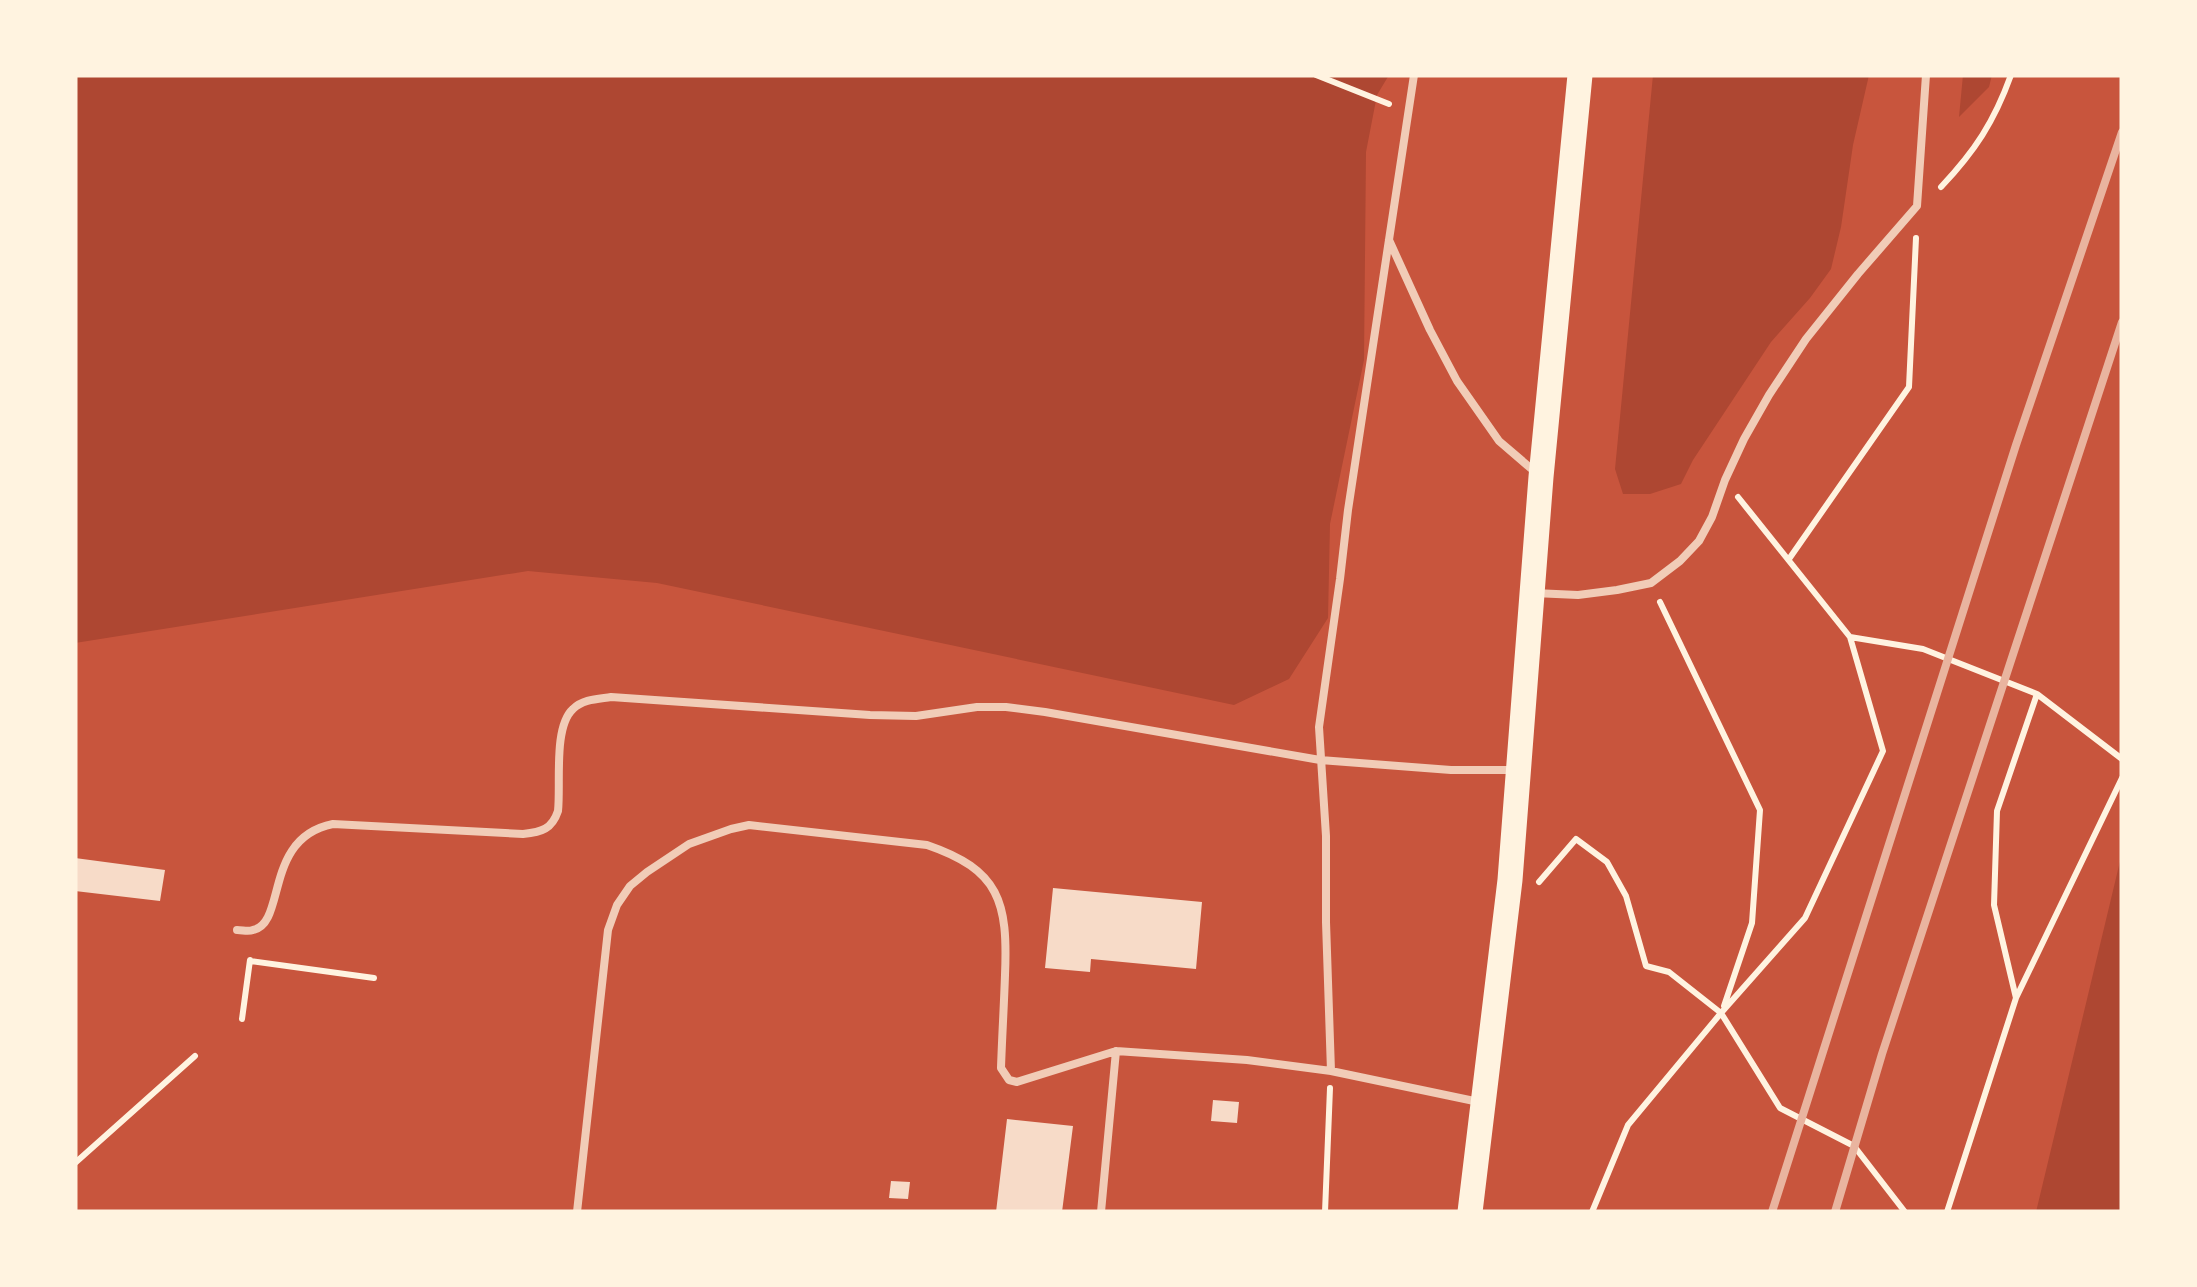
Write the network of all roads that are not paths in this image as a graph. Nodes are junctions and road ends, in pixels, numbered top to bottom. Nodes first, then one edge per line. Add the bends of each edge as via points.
1 (1414, 75) edge
2 (1580, 75) edge
3 (1926, 75) edge
4 (1388, 237) junction
5 (1541, 478) junction
6 (1533, 593) junction
7 (1320, 760) junction
8 (1518, 770) junction
9 (238, 930) dead end
10 (1116, 1052) junction
11 (1331, 1071) junction
12 (1483, 1103) junction
13 (577, 1212) edge
14 (1101, 1212) edge
15 (1470, 1212) edge

1 - 4 lane
2 - 5 main road
3 - 6 lane via 1917,206 1806,339 1744,439 1699,541 1651,583 1578,595
4 - 5 lane via 1457,380 1498,441
4 - 7 lane via 1325,675
5 - 6 main road
6 - 8 main road
7 - 8 lane
7 - 9 lane via 1006,707 886,716 611,696 570,710 562,726 558,811 548,830 314,828 283,866 262,926
7 - 11 lane
8 - 12 main road
10 - 11 lane
10 - 13 lane via 1017,1082 1003,1074 1006,922 993,888 969,863 927,845 749,825 711,835 630,886 608,930
10 - 14 lane
11 - 12 lane
12 - 15 main road

